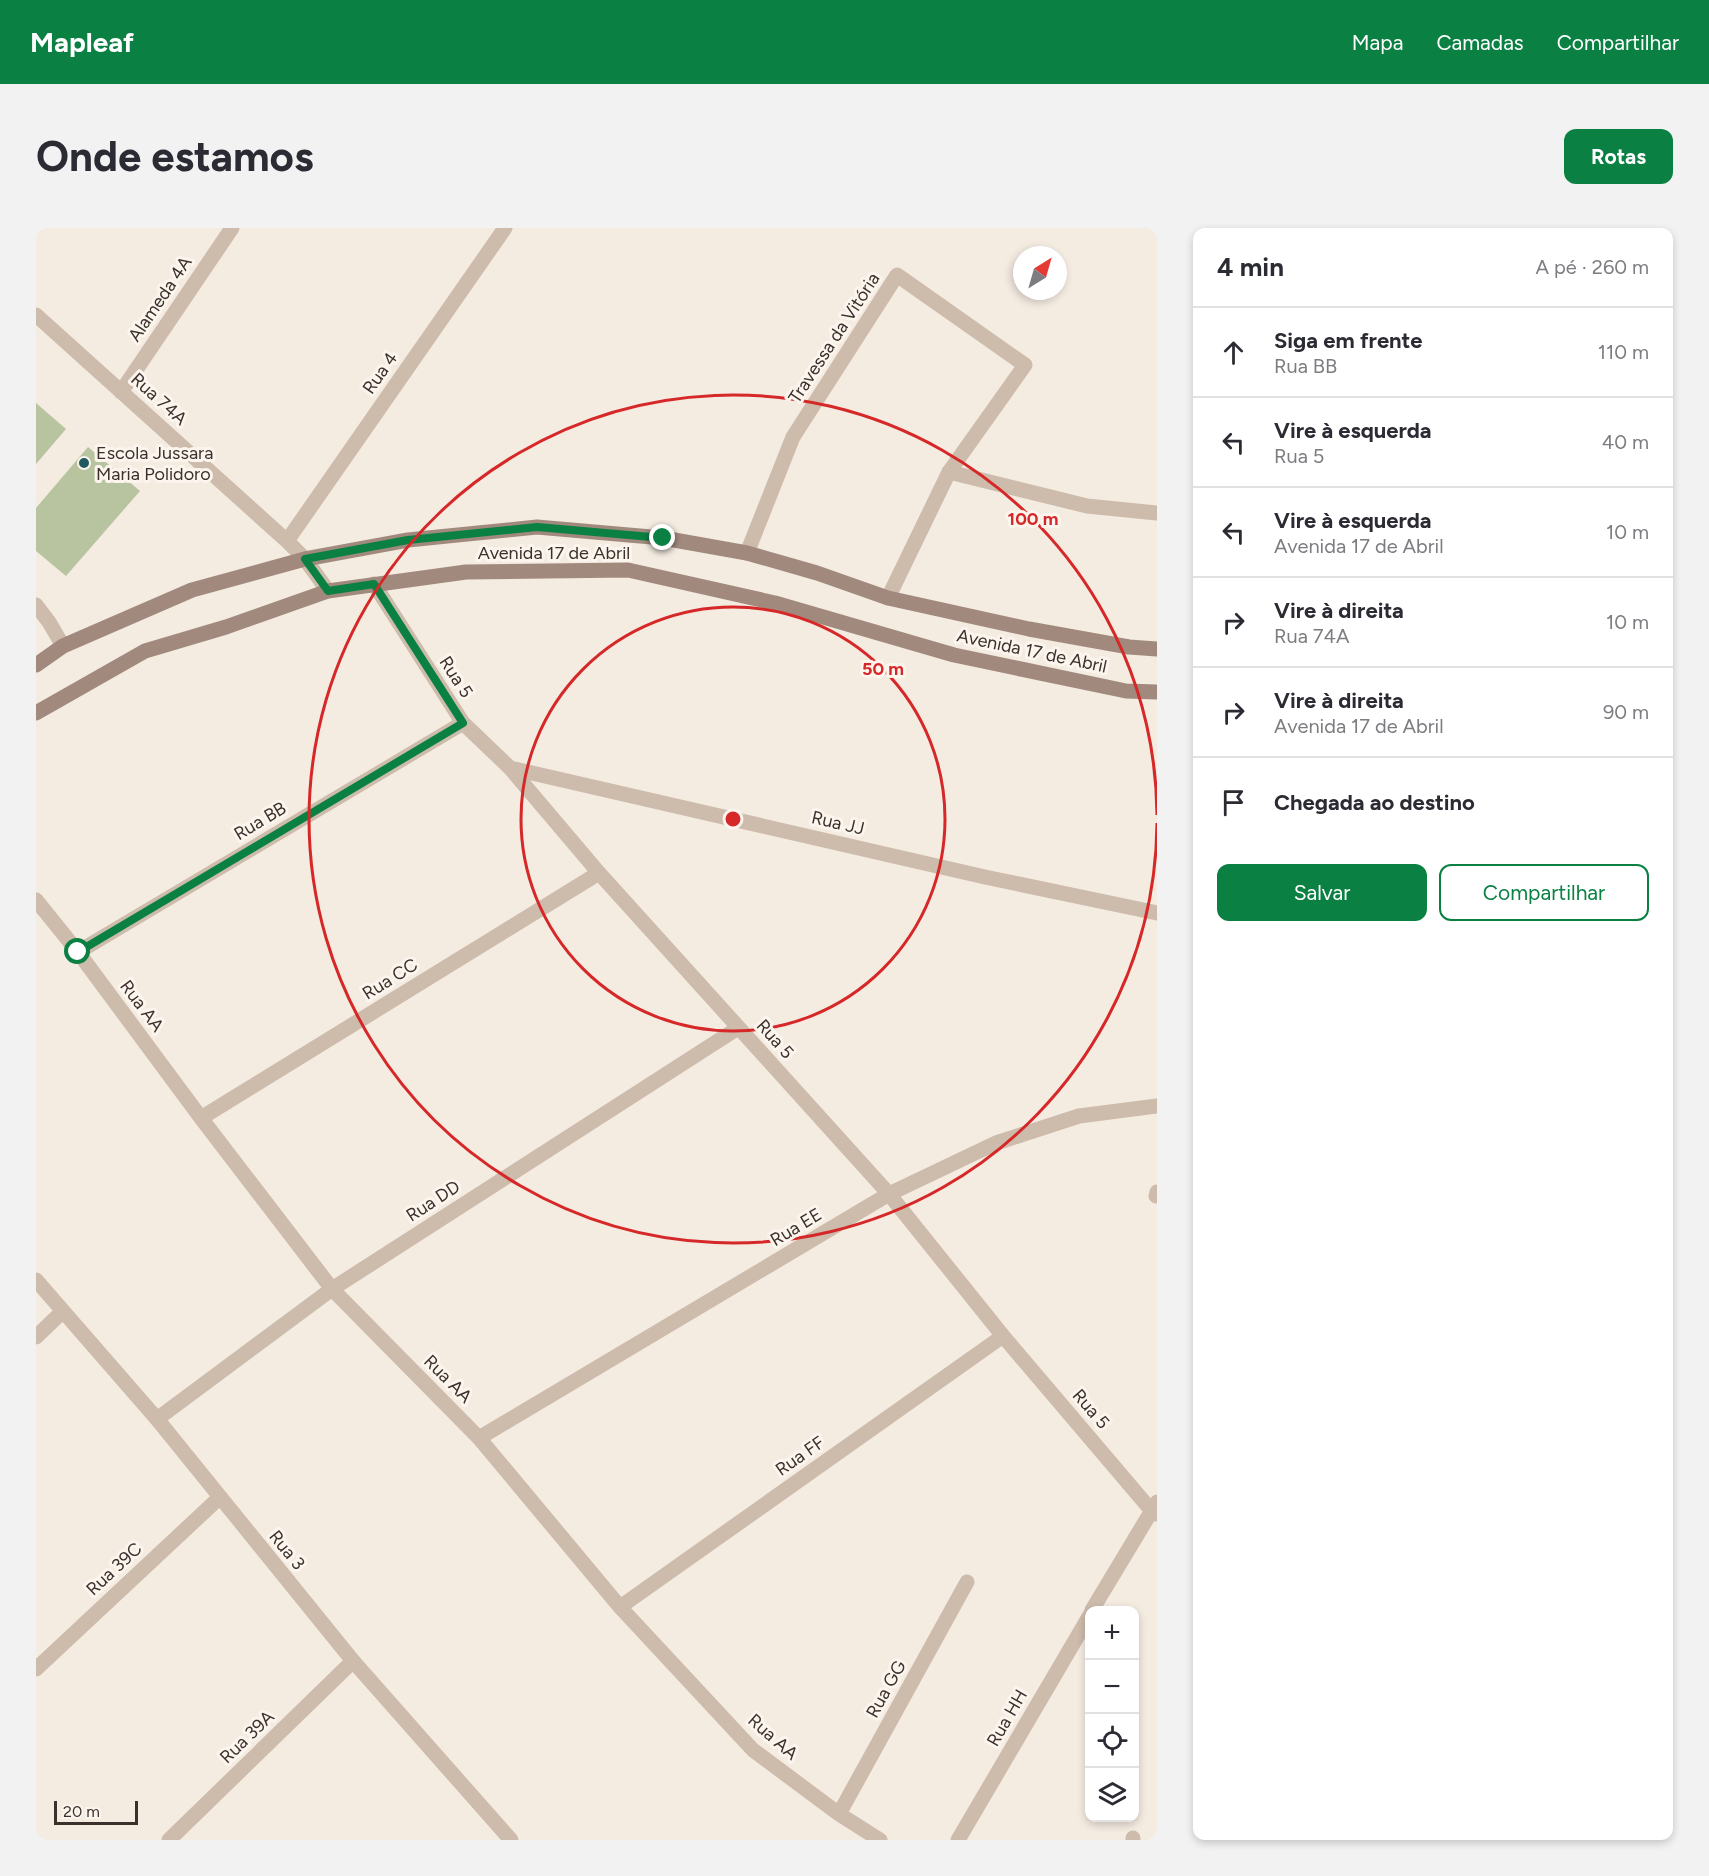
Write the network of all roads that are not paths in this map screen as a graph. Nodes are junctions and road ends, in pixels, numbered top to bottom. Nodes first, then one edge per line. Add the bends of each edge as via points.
1 (232, 228) edge
2 (505, 228) edge
3 (36, 315) edge
4 (121, 392) junction
5 (948, 472) junction
6 (1157, 513) edge
7 (287, 541) junction
8 (747, 553) junction
9 (305, 559) junction
10 (374, 584) junction
11 (328, 591) junction
12 (888, 598) junction
13 (36, 605) edge
14 (63, 646) junction
15 (1157, 649) edge
16 (36, 665) edge
17 (1157, 692) edge
18 (36, 714) edge
19 (463, 723) junction
20 (510, 768) junction
21 (599, 873) junction
22 (36, 900) edge
23 (1157, 913) edge
24 (78, 952) junction
25 (738, 1028) junction
26 (1157, 1106) edge
27 (201, 1118) junction
28 (889, 1194) junction
29 (36, 1280) edge
30 (332, 1289) junction
31 (62, 1312) junction
32 (1003, 1336) junction
33 (36, 1337) edge
34 (157, 1419) junction
35 (479, 1438) junction
36 (219, 1498) junction
37 (1155, 1509) edge
38 (967, 1582) dead end
39 (1095, 1606) edge
40 (620, 1607) junction
41 (1085, 1622) edge
42 (353, 1661) junction
43 (36, 1669) edge
44 (839, 1814) junction
45 (502, 1837) edge
46 (169, 1840) edge
47 (880, 1840) edge
48 (958, 1840) edge

1 - 4 street, Alameda 4A
2 - 7 street, Rua 4
3 - 4 street, Rua 74A
4 - 7 street, Rua 74A
5 - 6 street via 1087,506
5 - 8 street, Travessa da Vitória via 1025,365 897,275 793,437
5 - 12 street, Travessa da Vitória
7 - 9 street, Rua 74A
8 - 9 main road, Avenida 17 de Abril via 663,538 537,527 408,540
8 - 12 main road, Avenida 17 de Abril
9 - 11 street, Rua 74A
9 - 14 main road, Avenida 17 de Abril via 192,590
10 - 11 main road, Avenida 17 de Abril
10 - 17 main road, Avenida 17 de Abril via 466,572 628,570 775,603 954,655 1126,691
10 - 19 street, Rua 5
11 - 18 main road, Avenida 17 de Abril via 145,651
12 - 15 main road, Avenida 17 de Abril via 1029,629
13 - 14 street
14 - 16 main road, Avenida 17 de Abril
19 - 20 street, Rua 5
19 - 24 street, Rua BB
20 - 21 street, Rua 5
20 - 23 street, Rua JJ
21 - 25 street, Rua 5
21 - 27 street, Rua CC
22 - 24 street, Rua AA
24 - 27 street, Rua AA
25 - 28 street, Rua 5
25 - 30 street, Rua DD
26 - 28 street, Rua EE via 1079,1116 996,1143
27 - 30 street, Rua AA
28 - 32 street, Rua 5
28 - 35 street, Rua EE
29 - 31 street, Rua 3
30 - 34 street, Rua DD
30 - 35 street, Rua AA
31 - 33 street
31 - 34 street, Rua 3
32 - 37 street, Rua 5
32 - 40 street, Rua FF
34 - 36 street, Rua 3
35 - 40 street, Rua AA
36 - 42 street, Rua 3
36 - 43 street, Rua 39C
37 - 39 street
38 - 44 street, Rua GG
40 - 44 street, Rua AA via 753,1750
41 - 48 street, Rua HH
42 - 45 street, Rua 3
42 - 46 street, Rua 39A
44 - 47 street, Rua AA

